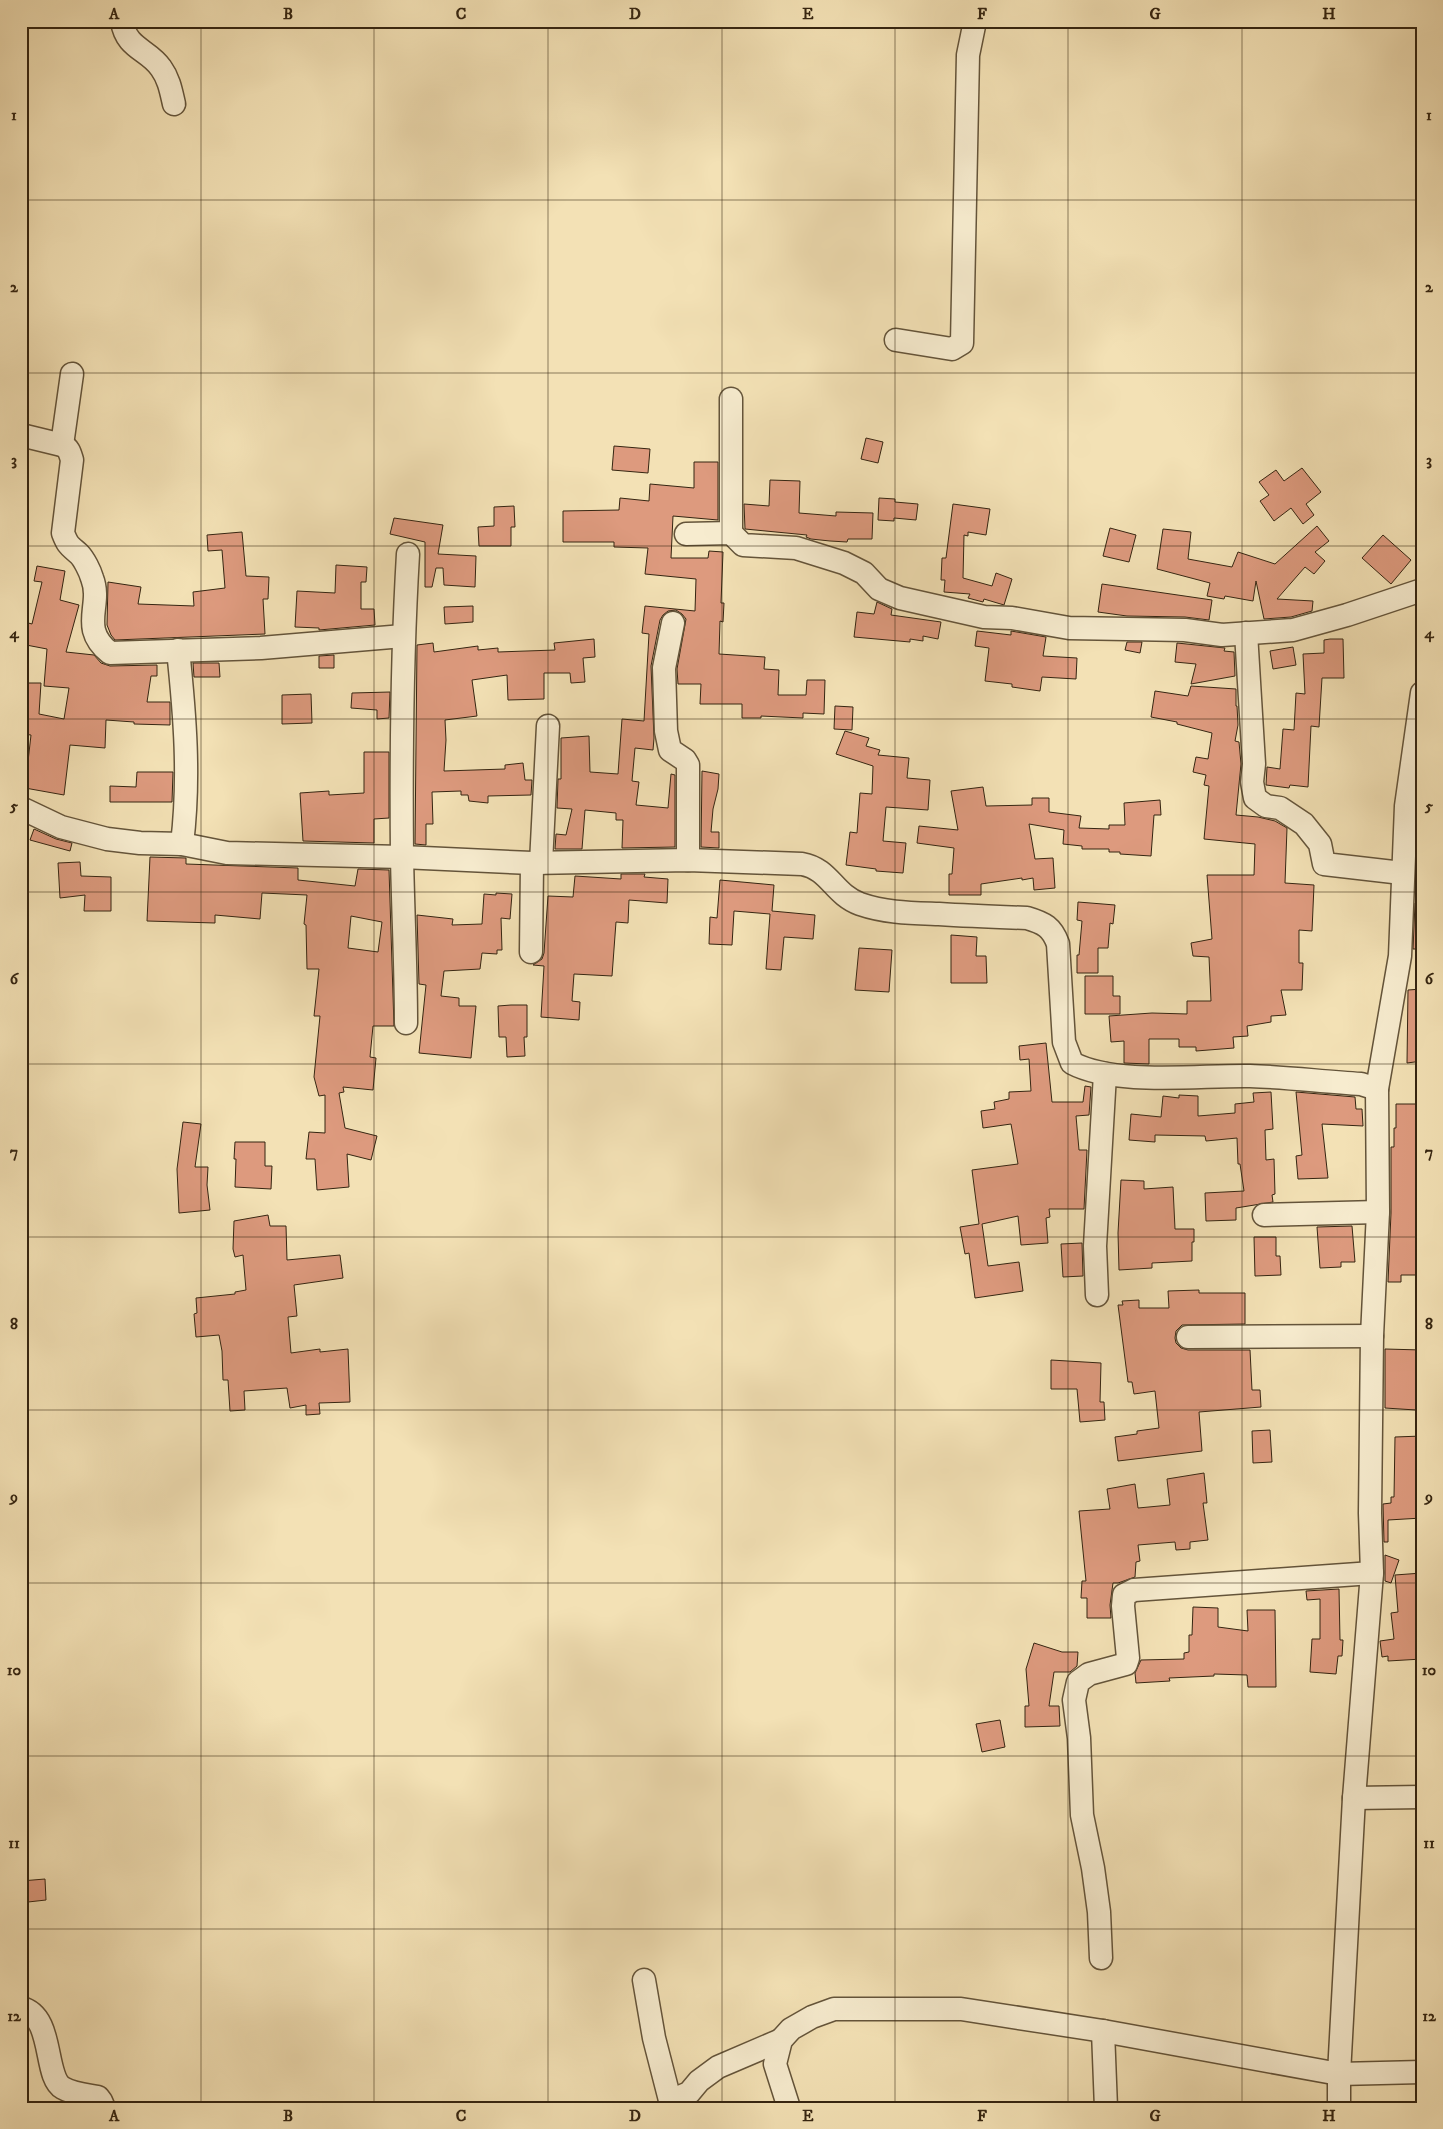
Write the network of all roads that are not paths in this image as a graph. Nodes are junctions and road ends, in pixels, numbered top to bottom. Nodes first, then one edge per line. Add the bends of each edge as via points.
1 (122, 21) edge
2 (975, 21) edge
3 (174, 104) dead end
4 (896, 340) dead end
5 (72, 374) dead end
6 (731, 399) dead end
7 (21, 435) edge
8 (62, 445) junction
9 (731, 533) junction
10 (686, 534) dead end
11 (408, 554) dead end
12 (1422, 590) edge
13 (673, 623) dead end
14 (1246, 633) junction
15 (403, 636) junction
16 (178, 650) junction
17 (1422, 693) edge
18 (548, 726) dead end
19 (21, 808) edge
20 (182, 844) junction
21 (402, 857) junction
22 (688, 860) junction
23 (537, 863) junction
24 (1402, 873) junction
25 (531, 952) dead end
26 (406, 1023) dead end
27 (1105, 1074) junction
28 (1377, 1089) junction
29 (1378, 1212) junction
30 (1264, 1215) dead end
31 (1097, 1295) dead end
32 (1372, 1336) junction
33 (1188, 1337) dead end
34 (1372, 1573) junction
35 (1422, 1797) edge
36 (1354, 1798) junction
37 (1101, 1958) dead end
38 (644, 1980) dead end
39 (21, 2008) edge
40 (1103, 2031) junction
41 (781, 2040) junction
42 (1422, 2072) edge
43 (1339, 2074) junction
44 (671, 2104) edge
45 (104, 2108) edge
46 (789, 2108) edge
47 (1106, 2108) edge
48 (1339, 2108) edge

1 - 3 street via 130,42 160,66 169,82
2 - 4 street via 968,55 962,343 952,348
5 - 8 street
6 - 9 street
7 - 8 street
8 - 16 street via 68,448 72,460 63,533 72,550 79,554 94,583 94,634 110,653
9 - 10 street
9 - 14 street via 743,545 796,548 844,563 864,573 879,589 900,598 984,617 1012,618 1069,628
11 - 15 street
12 - 14 street via 1293,630
13 - 22 street via 664,668 666,731 670,750 688,765
14 - 24 street via 1255,798 1266,806 1280,808 1304,824 1320,844 1324,864
15 - 16 street via 262,648
15 - 21 street
16 - 20 street via 186,729 186,807
17 - 24 street via 1406,806
18 - 23 street
19 - 20 street via 60,827 107,839
20 - 21 street via 227,853
21 - 23 street
21 - 26 street
22 - 23 street
22 - 27 street via 814,866 849,900 888,912 1027,918 1042,923 1049,927 1058,944 1064,1042 1072,1063 1087,1071
23 - 25 street
24 - 28 street via 1400,956
27 - 28 street via 1251,1076 1361,1084
27 - 31 street via 1095,1246
28 - 29 street
29 - 30 street
29 - 32 street
32 - 33 street
32 - 34 street
34 - 36 street
34 - 37 street via 1134,1590 1124,1595 1126,1664 1083,1678 1078,1682 1074,1700 1082,1815 1098,1903
35 - 36 street
36 - 43 street
38 - 44 street via 654,2038
39 - 45 street via 28,2010 40,2026 55,2081 62,2088 98,2098
40 - 41 street via 961,2009 834,2009 791,2029
40 - 43 street
40 - 47 street
41 - 44 street via 718,2067
41 - 46 street via 776,2064
42 - 43 street
43 - 48 street

